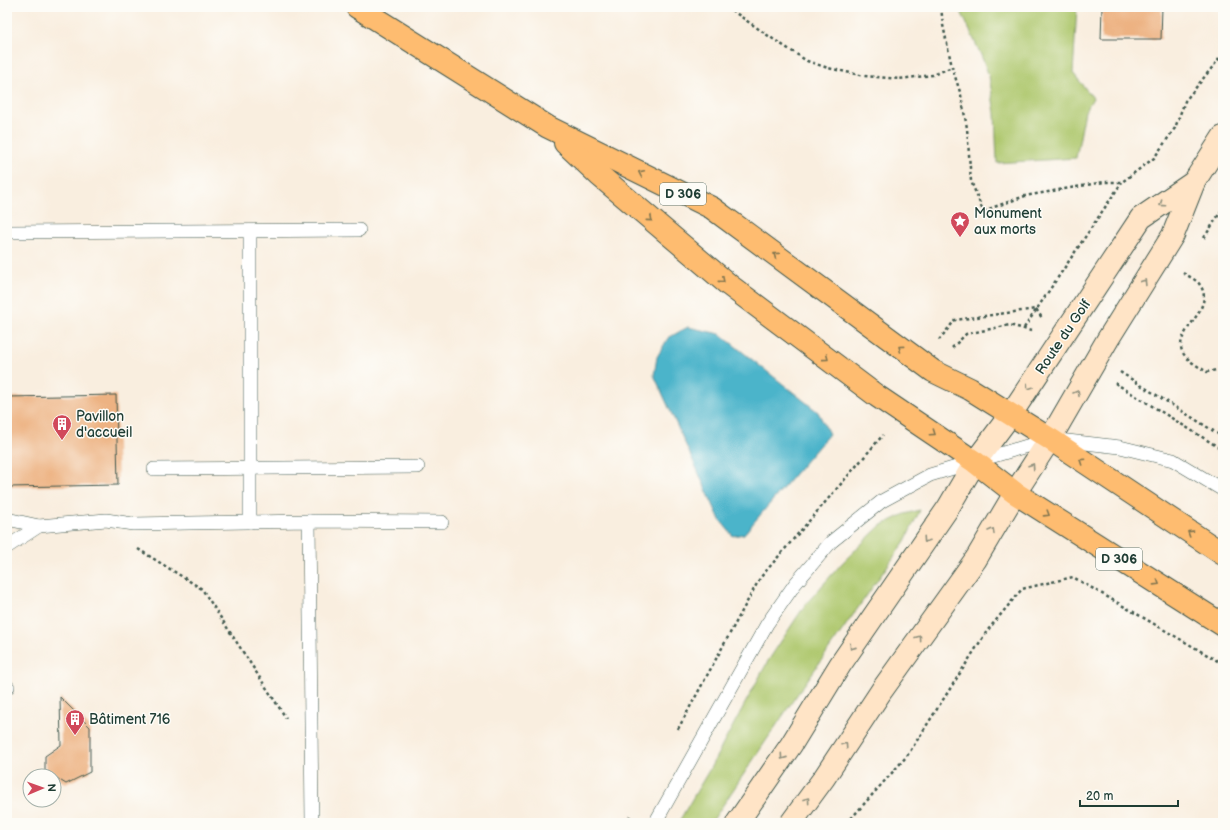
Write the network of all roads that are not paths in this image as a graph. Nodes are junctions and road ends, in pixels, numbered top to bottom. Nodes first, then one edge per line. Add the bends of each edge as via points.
1 (357, 7) edge
2 (548, 127) junction
3 (1223, 137) edge
4 (1194, 182) junction
5 (359, 230) dead end
6 (250, 231) junction
7 (7, 232) edge
8 (1011, 414) junction
9 (1050, 439) junction
10 (975, 462) junction
11 (418, 467) dead end
12 (251, 468) junction
13 (154, 469) dead end
14 (1223, 490) edge
15 (1014, 493) junction
16 (7, 519) edge
17 (309, 521) junction
18 (250, 522) junction
19 (442, 522) dead end
20 (39, 526) junction
21 (7, 547) edge
22 (1223, 554) edge
23 (1223, 625) edge
24 (312, 823) edge
25 (655, 823) edge
26 (737, 823) edge
27 (791, 823) edge

1 - 2 main road, D 306
8 -> 2 main road, D 306 via 970,389 933,371 712,208
2 -> 10 main road, D 306 via 599,175 729,285 877,396
3 - 4 main road, Route du Golf
4 -> 8 main road, Route du Golf via 1141,218
9 -> 4 main road, Route du Golf via 1108,339 1174,235
5 - 6 lane
6 - 7 lane
6 - 12 lane
8 - 9 main road, D 306
8 - 10 main road, Route du Golf
9 - 10 lane
9 - 14 lane via 1120,447 1173,460
15 -> 9 main road, Route du Golf
22 -> 9 main road, D 306
10 - 15 main road, D 306
10 - 25 lane via 930,475 882,501 831,542 794,584 767,624
10 -> 26 main road, Route du Golf via 948,508 840,665 791,745
11 - 12 lane
12 - 13 lane
12 - 18 lane
15 -> 23 main road, D 306
27 -> 15 main road, Route du Golf via 976,559
16 - 20 lane
17 - 18 lane
17 - 19 lane
17 - 24 lane
18 - 20 lane via 133,524 106,520
20 - 21 lane

